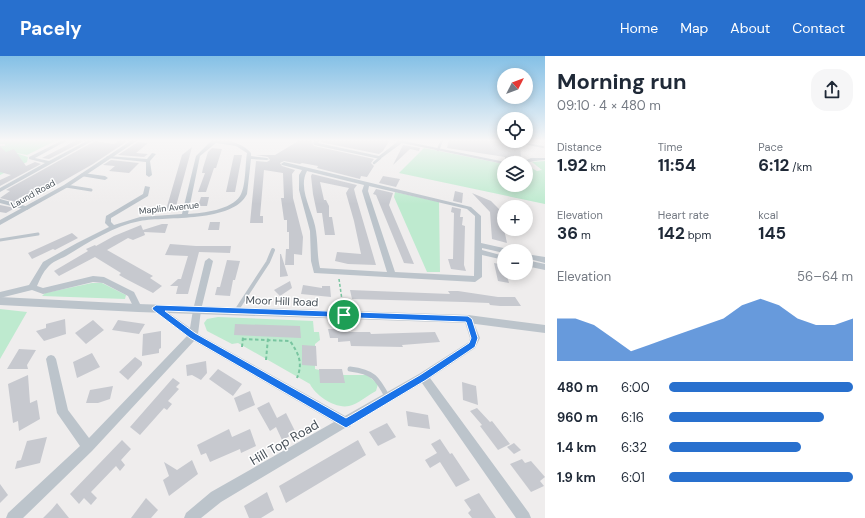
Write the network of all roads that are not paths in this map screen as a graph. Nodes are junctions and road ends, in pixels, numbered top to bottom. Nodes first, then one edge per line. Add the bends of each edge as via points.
1 (45, 162) edge
2 (102, 162) edge
3 (144, 162) edge
4 (148, 162) joint
5 (197, 162) edge
6 (248, 162) edge
7 (50, 163) joint
8 (284, 164) dead end
9 (305, 169) junction
10 (83, 175) junction
11 (149, 175) dead end
12 (105, 178) dead end
13 (367, 183) junction
14 (66, 186) junction
15 (146, 187) dead end
16 (0, 190) edge
17 (90, 190) dead end
18 (0, 201) edge
19 (27, 208) junction
20 (185, 215) junction
21 (0, 223) edge
22 (114, 228) junction
23 (38, 234) dead end
24 (0, 240) edge
25 (479, 248) junction
26 (273, 250) dead end
27 (497, 250) edge
28 (497, 255) edge
29 (533, 257) edge
30 (545, 260) edge
31 (209, 261) dead end
32 (533, 264) edge
33 (545, 267) edge
34 (392, 275) junction
35 (32, 286) junction
36 (0, 295) edge
37 (0, 301) edge
38 (138, 308) junction
39 (156, 308) junction
40 (197, 310) junction
41 (236, 311) junction
42 (468, 319) junction
43 (545, 328) edge
44 (193, 336) junction
45 (51, 359) dead end
46 (350, 370) dead end
47 (423, 377) junction
48 (388, 398) junction
49 (346, 423) junction
50 (88, 447) junction
51 (14, 518) edge
52 (191, 518) edge
53 (524, 518) edge

1 - 7 street
2 - 10 street, Laund Road
3 - 4 street
4 - 11 street
5 - 20 street
6 - 20 street, Maplin Avenue via 244,193 239,200 216,211
7 - 16 street
8 - 9 street
9 - 13 street
9 - 34 street via 301,180 312,229 317,271
10 - 12 street
10 - 14 street, Laund Road
13 - 25 street via 469,208 478,216
13 - 34 street via 365,191
14 - 17 lane
14 - 19 street, Laund Road
15 - 22 street via 146,195 108,217 108,223
18 - 19 street
19 - 21 street, Laund Road
20 - 22 street, Maplin Avenue via 139,219
22 - 35 street, Maplin Avenue via 46,264
23 - 24 lane
25 - 27 street
25 - 28 street
25 - 34 street via 480,273 475,279
26 - 41 lane
29 - 30 street
31 - 40 street
32 - 33 street
35 - 36 street
35 - 38 street via 43,291 104,280 131,294
37 - 38 street, Moor Hill Road
38 - 39 street, Moor Hill Road
39 - 40 street, Moor Hill Road
39 - 44 street
40 - 41 street, Moor Hill Road
40 - 44 street
41 - 42 street, Moor Hill Road
42 - 43 street, Moor Hill Road
42 - 47 street, Hill Top Road via 474,338 472,345
44 - 49 street
44 - 50 street
45 - 50 street via 63,412
46 - 48 lane via 365,371 374,375
47 - 48 street, Hill Top Road
47 - 53 street
48 - 49 street, Hill Top Road
49 - 52 street, Hill Top Road via 216,497
50 - 51 street

